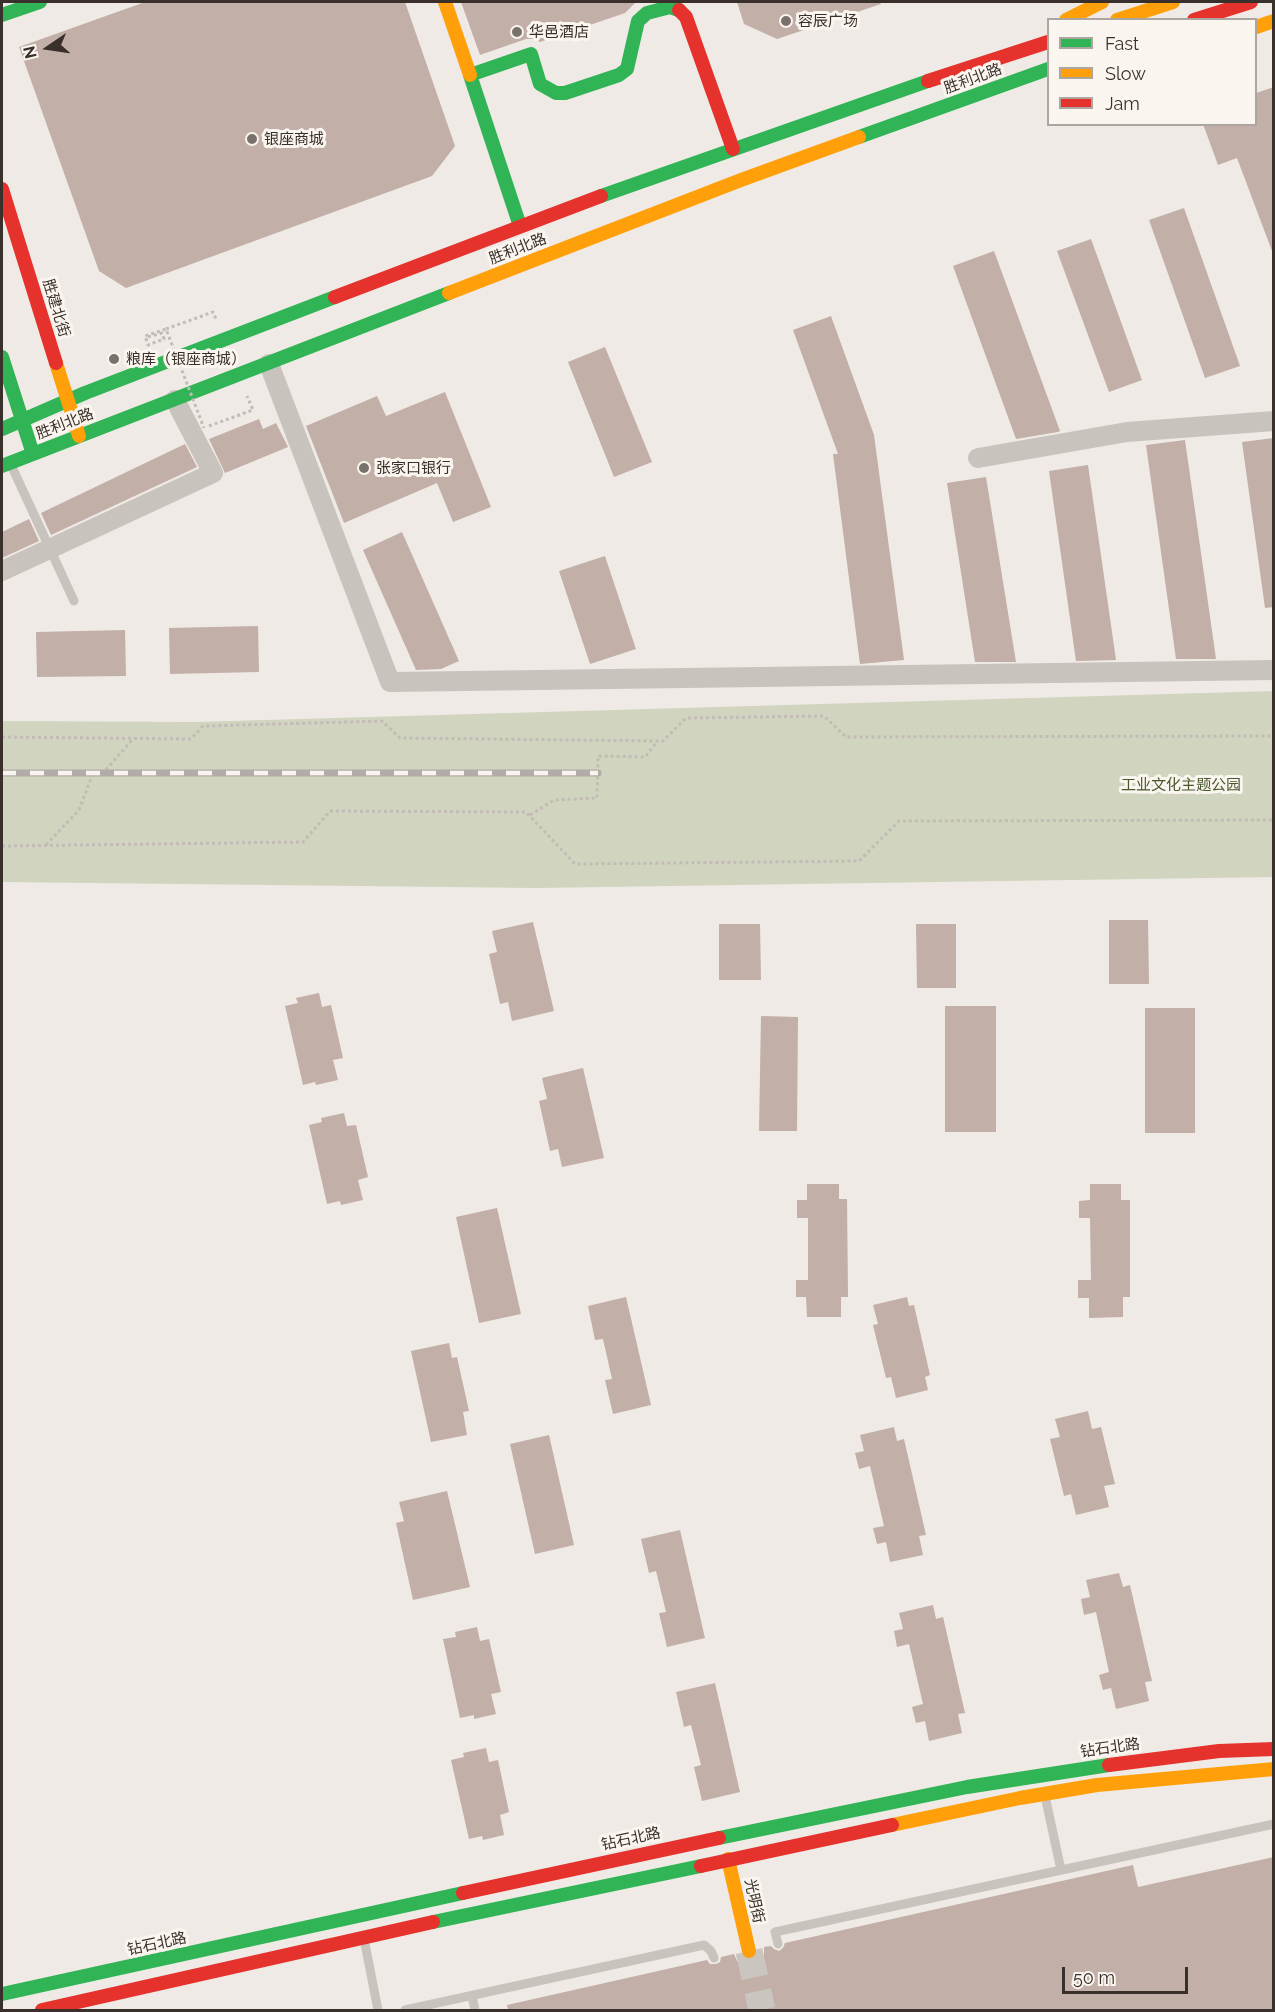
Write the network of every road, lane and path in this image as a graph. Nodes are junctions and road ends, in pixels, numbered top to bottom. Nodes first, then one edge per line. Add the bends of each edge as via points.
1 (40, 2) edge
2 (445, 2) edge
3 (691, 2) edge
4 (1076, 2) edge
5 (1102, 2) edge
6 (1173, 2) edge
7 (1251, 2) edge
8 (683, 13) junction
9 (2, 15) edge
10 (1067, 18) edge
11 (1068, 18) edge
12 (1124, 18) edge
13 (1200, 18) edge
14 (1274, 21) edge
15 (1257, 27) edge
16 (1047, 28) edge
17 (1047, 42) edge
18 (966, 68) junction
19 (1047, 69) edge
20 (470, 75) junction
21 (1047, 80) edge
22 (974, 96) junction
23 (733, 149) junction
24 (2, 189) edge
25 (520, 226) junction
26 (213, 312) dead end
27 (166, 329) junction
28 (148, 338) dead end
29 (2, 357) edge
30 (269, 364) junction
31 (175, 400) junction
32 (67, 401) junction
33 (253, 410) dead end
34 (21, 421) junction
35 (1274, 421) edge
36 (2, 429) edge
37 (80, 436) junction
38 (33, 454) junction
39 (978, 458) dead end
40 (6, 464) edge
41 (50, 549) junction
42 (2, 571) edge
43 (74, 601) dead end
44 (1274, 670) edge
45 (1274, 736) edge
46 (2, 737) edge
47 (134, 738) junction
48 (658, 741) junction
49 (530, 815) junction
50 (1274, 820) edge
51 (46, 845) junction
52 (2, 846) edge
53 (1274, 1749) edge
54 (1274, 1769) edge
55 (1040, 1775) junction
56 (1044, 1794) junction
57 (1274, 1824) edge
58 (728, 1859) junction
59 (1061, 1870) junction
60 (364, 1937) junction
61 (778, 1944) dead end
62 (748, 1951) tunnel mouth
63 (714, 1959) dead end
64 (2, 1994) edge
65 (471, 1996) junction
66 (42, 2010) edge
67 (378, 2010) edge
68 (405, 2010) edge
69 (475, 2010) edge

1 - 9 main road
2 - 20 main road
3 - 8 main road
4 - 10 main road
5 - 11 main road
6 - 12 main road
7 - 13 main road
8 - 20 main road via 670,7 647,13 638,21 627,69 565,93 556,93 540,84 531,54
8 - 23 main road
14 - 15 main road
16 - 18 main road
17 - 18 main road, 胜利北路
18 - 23 main road, 胜利北路
19 - 22 main road, 胜利北路
20 - 25 main road
21 - 22 main road
22 - 30 main road, 胜利北路 via 741,180
23 - 25 main road, 胜利北路
24 - 32 main road, 胜建北街
25 - 32 main road, 胜利北路
26 - 27 path
27 - 28 path, bridge via 145,336 148,345 164,339 162,333
27 - 33 path, bridge via 204,428
29 - 34 main road
30 - 31 main road, 胜利北路
30 - 44 street via 390,682
31 - 37 main road, 胜利北路
31 - 41 street via 213,473
32 - 34 main road, 胜利北路
32 - 37 main road, 胜建北街
34 - 36 main road, 胜利北路
34 - 38 main road
35 - 39 street via 1127,432
37 - 38 main road, 胜利北路
38 - 40 main road, 胜利北路
40 - 41 lane
41 - 42 street
41 - 43 lane
45 - 48 path via 846,737 824,716 686,718 663,741
46 - 47 path
47 - 48 path via 191,739 203,726 382,721 400,738
47 - 51 path via 103,773 93,773 80,810
48 - 49 path via 645,757 598,756 597,798 554,800
49 - 50 path via 575,864 859,861 899,820
49 - 51 path via 330,811 303,842
51 - 52 path
53 - 55 main road, 钻石北路 via 1219,1751
54 - 56 main road
55 - 56 lane
55 - 64 main road, 钻石北路 via 609,1861
56 - 58 main road
56 - 59 lane
57 - 59 lane
58 - 60 main road
58 - 62 main road, 光明街
59 - 61 lane via 775,1932
60 - 66 main road
60 - 67 lane
63 - 65 lane via 704,1945
65 - 68 lane
65 - 69 lane

